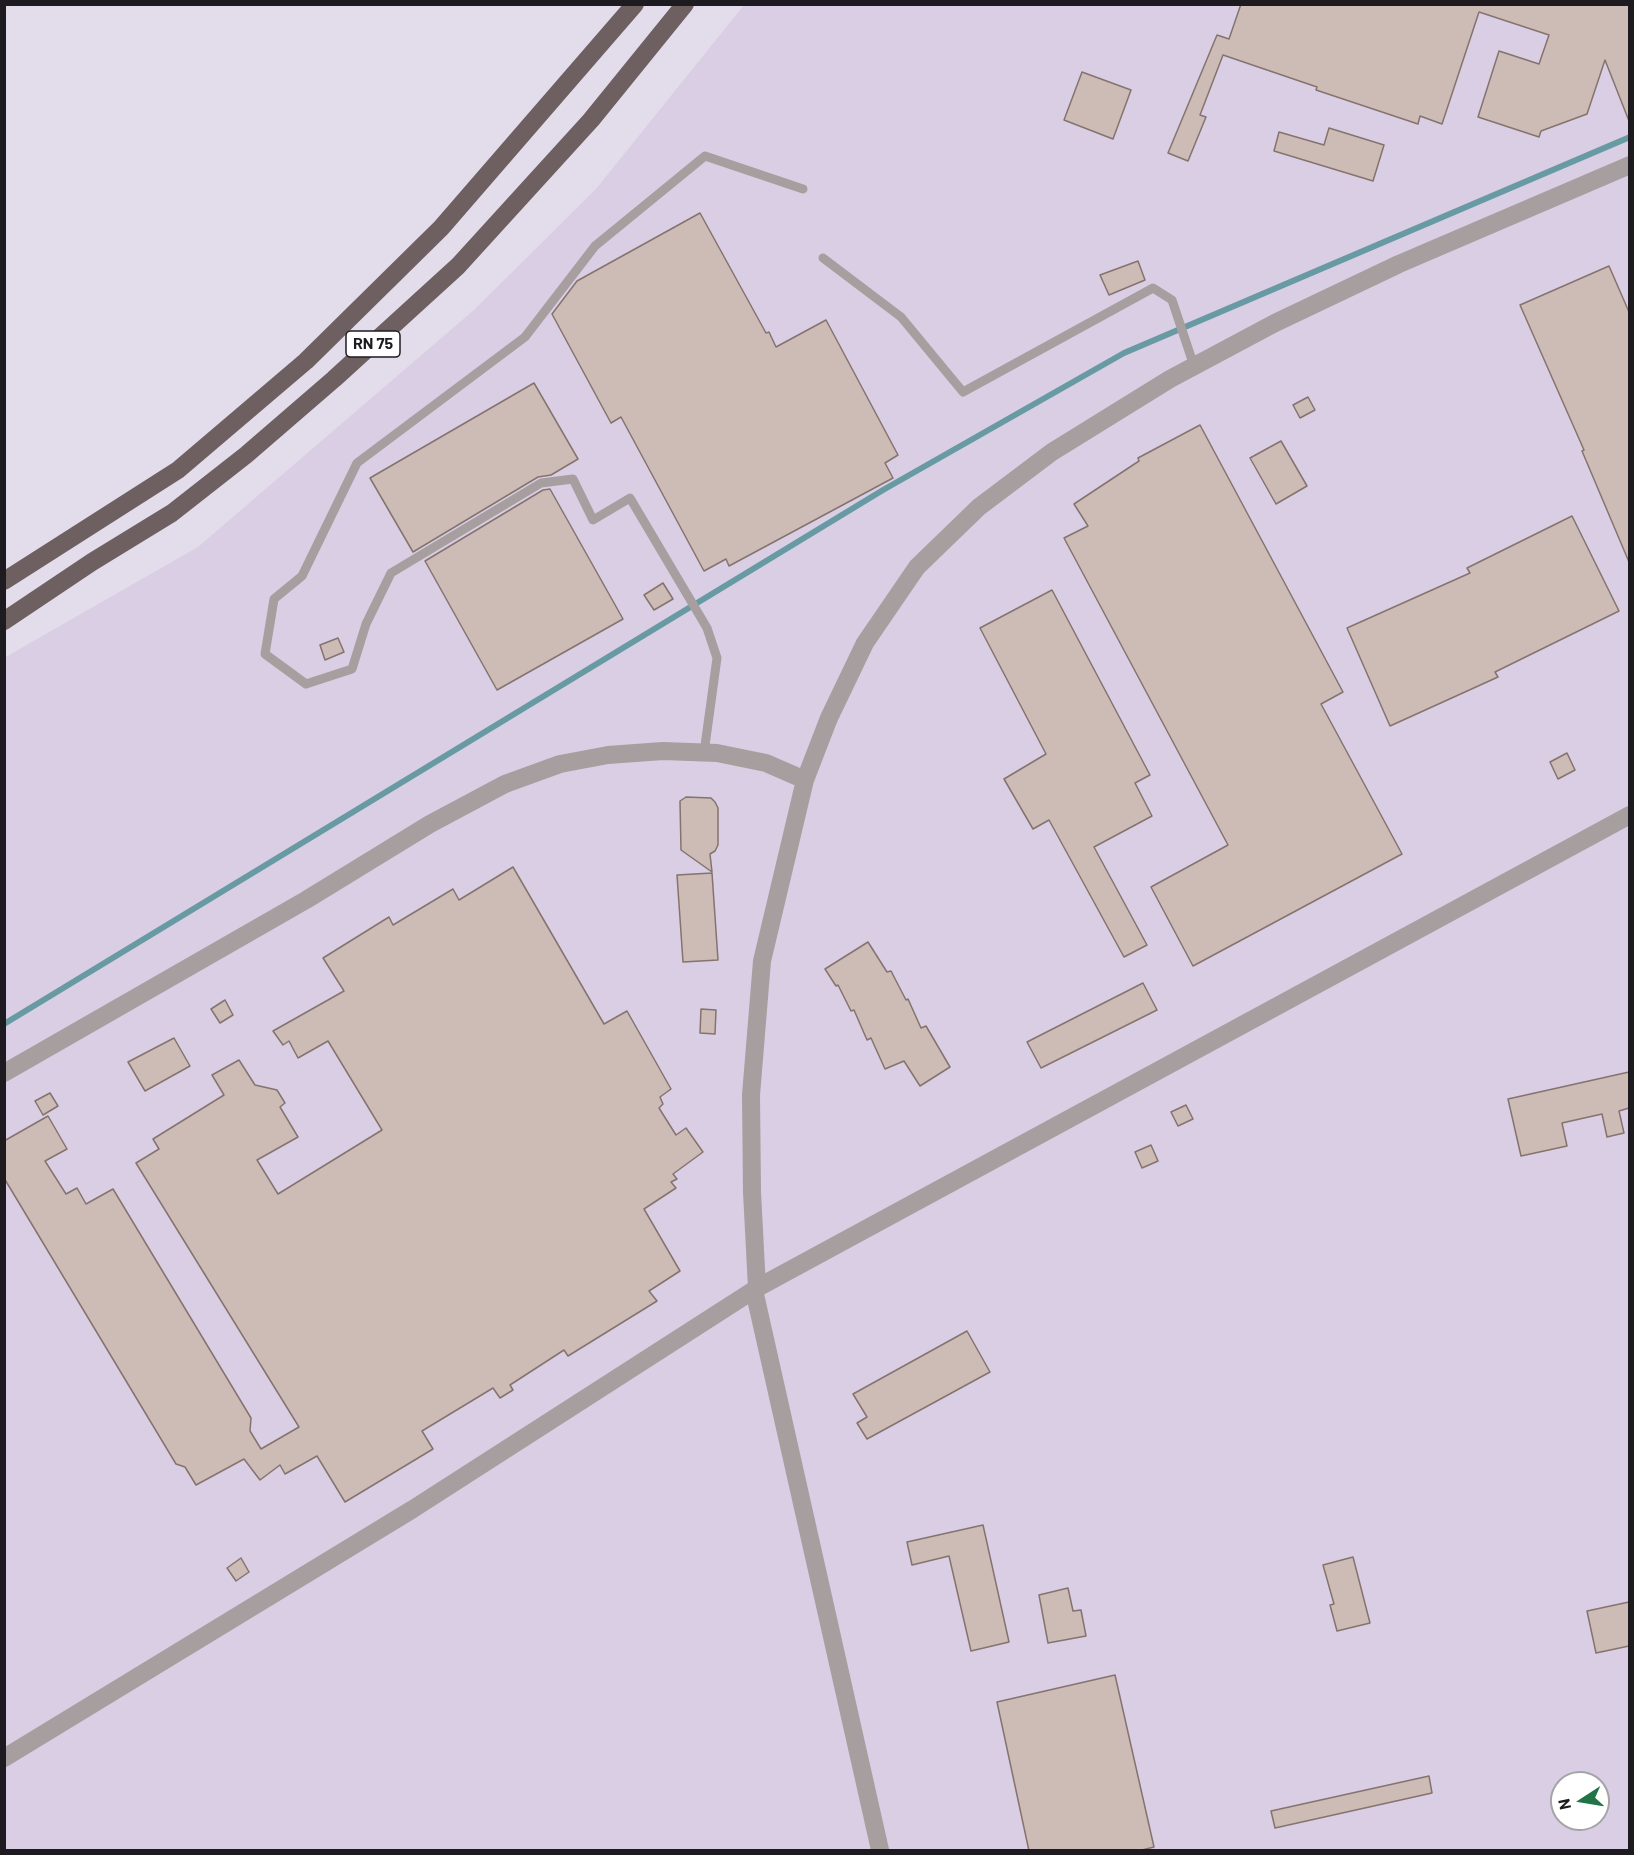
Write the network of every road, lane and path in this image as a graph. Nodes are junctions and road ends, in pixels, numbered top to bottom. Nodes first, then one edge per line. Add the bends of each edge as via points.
1 (635, 4) edge
2 (685, 4) edge
3 (1629, 165) edge
4 (803, 189) dead end
5 (823, 258) dead end
6 (1194, 366) junction
7 (4, 581) edge
8 (4, 621) edge
9 (704, 753) junction
10 (805, 780) junction
11 (1629, 815) edge
12 (4, 1073) edge
13 (756, 1289) junction
14 (4, 1758) edge
15 (880, 1851) edge

1 - 7 highway, RN 75 via 441,228 306,361 178,470
2 - 8 highway, RN 75 via 591,120 458,266 334,379 172,513
3 - 6 street via 1399,264 1275,322
4 - 9 lane via 705,156 686,171 595,246 525,337 357,463 302,576 274,599 270,621 265,654 306,684 352,669 366,624 391,573 542,483 573,479 593,520 630,498 707,628 717,658
5 - 6 lane via 902,317 963,392 1153,288 1172,300
6 - 10 street via 1052,452 979,507 917,567 865,643
9 - 10 street via 766,763
9 - 12 street via 608,754 560,764 505,784
10 - 13 street via 762,962 751,1095
11 - 13 street
13 - 14 street via 413,1509
13 - 15 street

